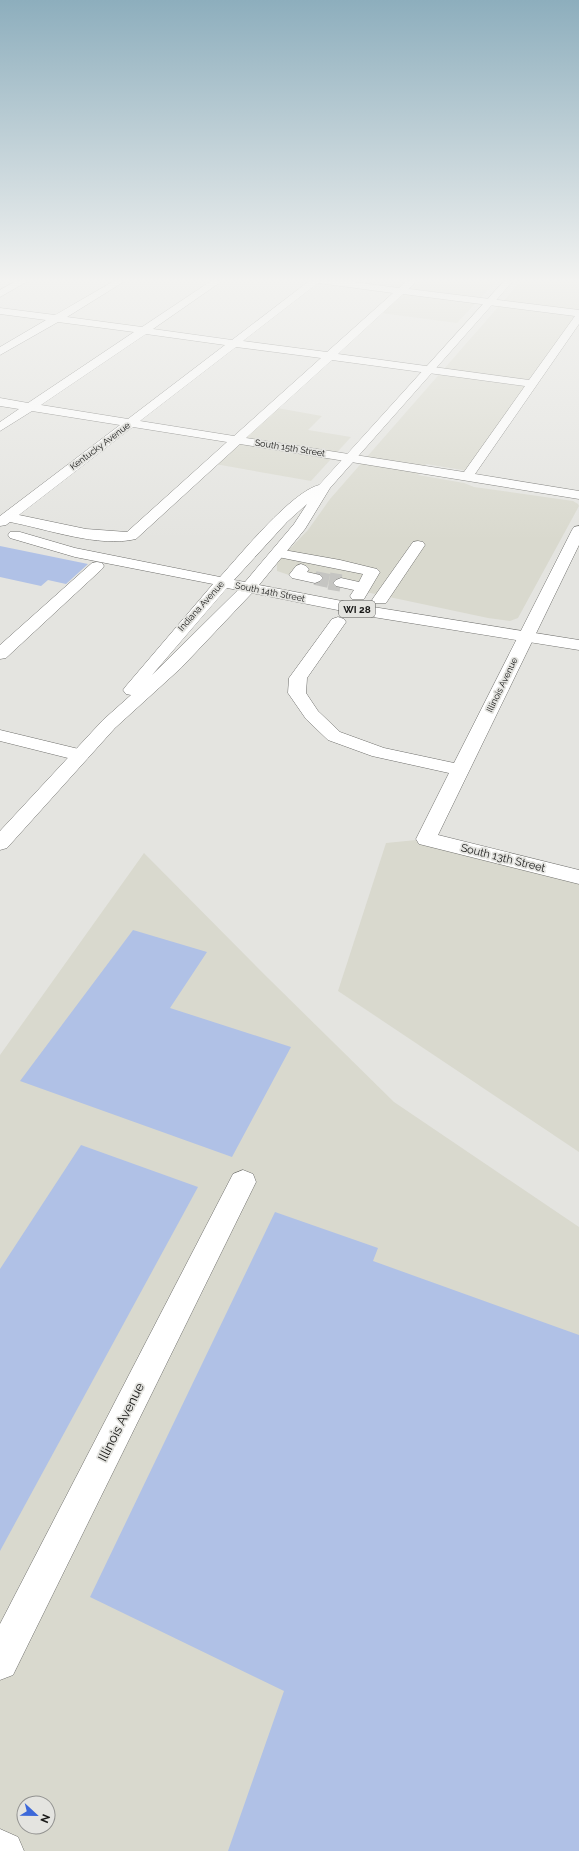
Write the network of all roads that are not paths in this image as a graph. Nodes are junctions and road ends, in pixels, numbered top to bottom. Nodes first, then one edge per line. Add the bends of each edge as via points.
1 (89, 367) edge
2 (202, 367) edge
3 (318, 367) edge
4 (411, 367) edge
5 (432, 367) edge
6 (544, 367) edge
7 (430, 370) junction
8 (533, 384) junction
9 (0, 402) edge
10 (30, 407) junction
11 (130, 423) junction
12 (0, 426) edge
13 (236, 440) junction
14 (350, 458) junction
15 (467, 477) junction
16 (325, 486) junction
17 (579, 495) edge
18 (4, 520) edge
19 (579, 530) edge
20 (0, 532) edge
21 (418, 546) dead end
22 (278, 553) junction
23 (306, 564) junction
24 (97, 566) dead end
25 (193, 569) junction
26 (234, 571) junction
27 (318, 576) tunnel mouth
28 (343, 580) tunnel mouth
29 (254, 582) junction
30 (222, 583) junction
31 (362, 588) junction
32 (380, 600) junction
33 (338, 622) dead end
34 (527, 635) junction
35 (579, 645) edge
36 (0, 654) edge
37 (109, 724) junction
38 (0, 735) edge
39 (80, 756) junction
40 (460, 770) junction
41 (426, 839) joint
42 (0, 843) edge
43 (579, 878) edge
44 (243, 1182) dead end
45 (0, 1662) edge
46 (0, 1849) edge
47 (4, 1851) edge

1 - 10 street
2 - 11 street, Kentucky Avenue
3 - 13 street
4 - 7 street
5 - 7 street, Indiana Avenue
6 - 8 street
7 - 8 street
7 - 14 street, Indiana Avenue
8 - 15 street
9 - 10 street, South 15th Street
10 - 11 street, South 15th Street
10 - 12 street
11 - 13 street, South 15th Street
11 - 18 street, Kentucky Avenue
13 - 14 street, South 15th Street
13 - 18 street via 131,536 101,536
14 - 15 street, South 15th Street
14 - 16 street, Indiana Avenue
15 - 17 street, South 15th Street
16 - 22 street, Indiana Avenue via 312,509
16 - 26 street, Indiana Avenue via 296,506
19 - 34 street, Illinois Avenue
20 - 25 street, South 14th Street / WI 28 via 50,547
21 - 32 street
22 - 23 street
22 - 29 street, Indiana Avenue
23 - 27 street via 297,575
23 - 31 street via 364,569 372,572
24 - 36 street
25 - 26 street, South 14th Street / WI 28
25 - 30 street, South 14th Street / WI 28
26 - 29 street, South 14th Street / WI 28
26 - 30 street, Indiana Avenue
28 - 31 street
29 - 30 street, South 14th Street / WI 28
29 - 31 street, South 14th Street / WI 28
29 - 34 street, South 14th Street / WI 28 via 438,623
29 - 37 street, Indiana Avenue via 166,673
30 - 37 street, Indiana Avenue via 157,657
31 - 32 street, South 14th Street / WI 28
32 - 34 street, South 14th Street / WI 28 via 486,623
33 - 40 street via 298,678 297,694 312,715 334,736 379,752
34 - 35 street, South 14th Street / WI 28
34 - 40 street, Illinois Avenue
37 - 39 street, Indiana Avenue
38 - 39 street
39 - 42 street, Indiana Avenue
40 - 41 street, Illinois Avenue
41 - 43 street, South 13th Street
44 - 45 street, Illinois Avenue
46 - 47 street

